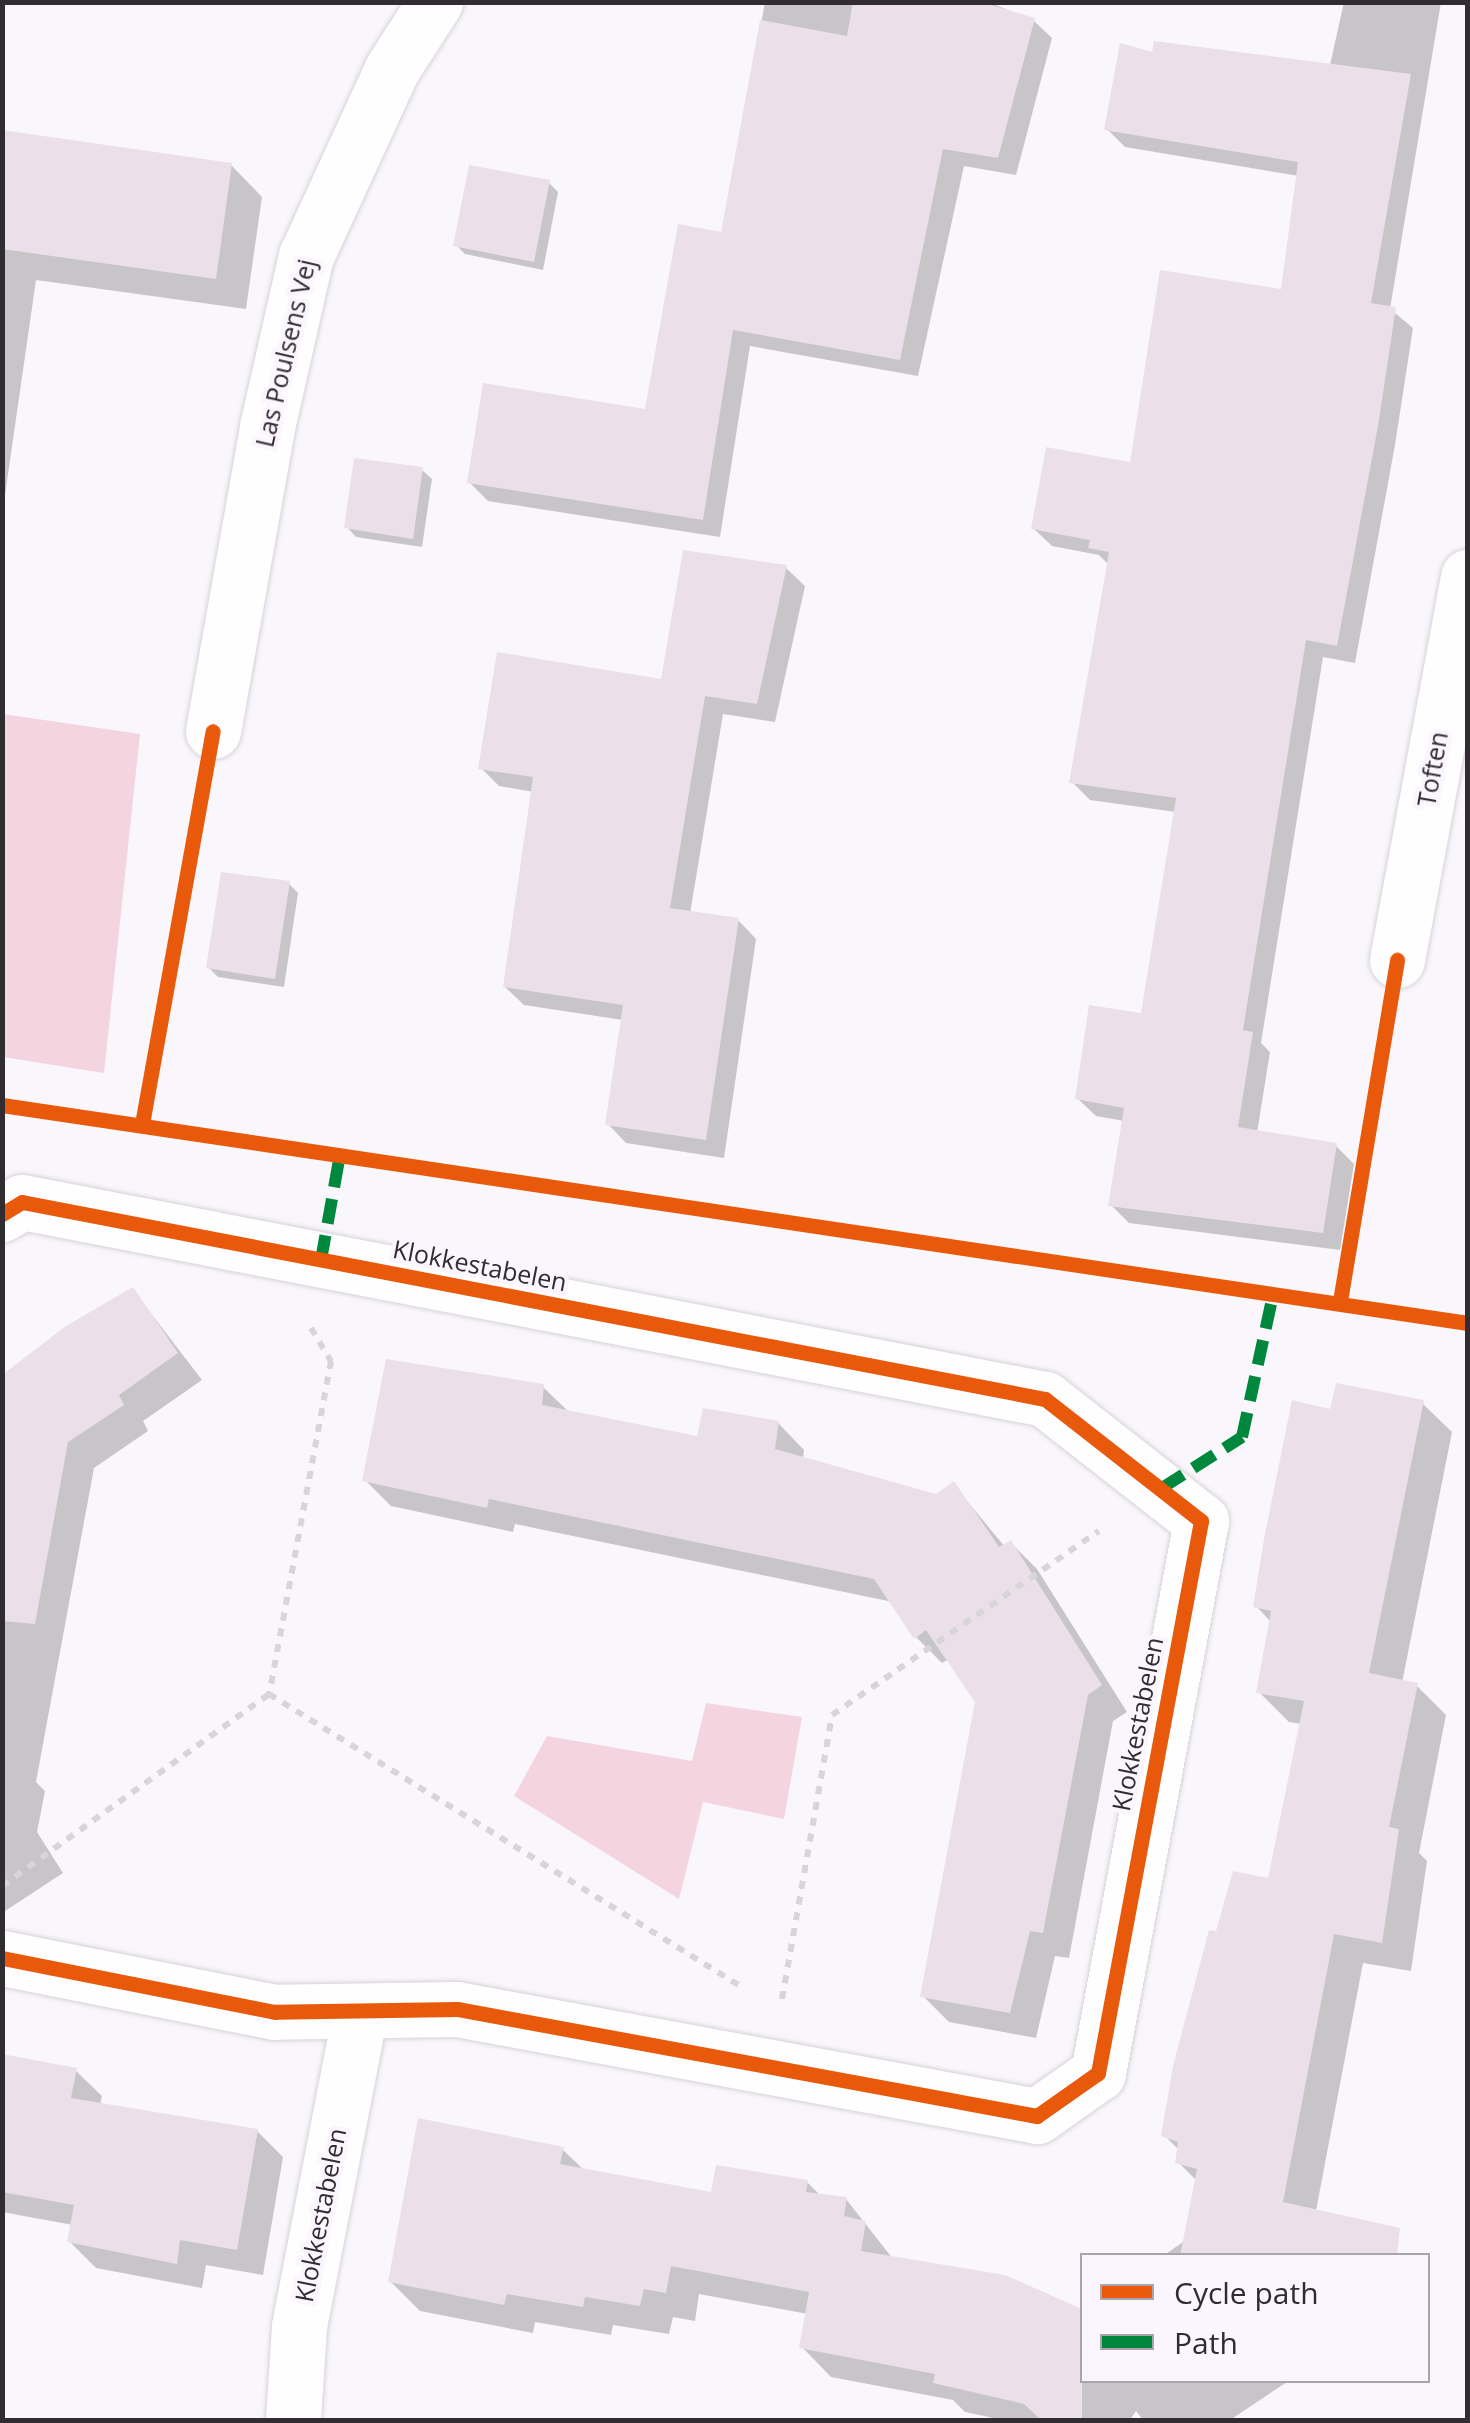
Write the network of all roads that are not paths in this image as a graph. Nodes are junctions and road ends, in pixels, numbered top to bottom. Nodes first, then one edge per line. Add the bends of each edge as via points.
1 (435, 2) edge
2 (1468, 577) edge
3 (213, 731) dead end
4 (1397, 960) dead end
5 (2, 1214) edge
6 (2, 1958) edge
7 (360, 2012) junction
8 (293, 2420) edge

1 - 3 street, Las Poulsens Vej via 392,69 306,256
2 - 4 street, Toften
5 - 7 street, Klokkestabelen via 22,1202 1045,1399 1201,1521 1098,2073 1037,2116 457,2009
6 - 7 street, Klokkestabelen via 275,2012
7 - 8 street, Klokkestabelen via 299,2326

